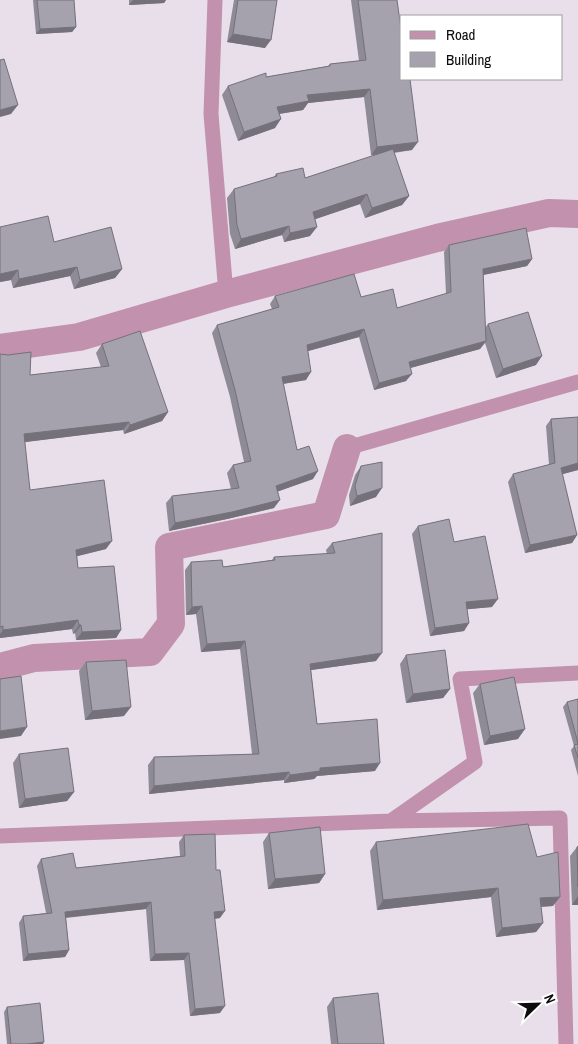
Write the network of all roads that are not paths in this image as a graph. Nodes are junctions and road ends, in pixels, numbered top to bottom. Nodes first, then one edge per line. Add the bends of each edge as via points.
1 (215, 0) edge
2 (578, 214) edge
3 (226, 294) junction
4 (0, 348) edge
5 (578, 382) edge
6 (347, 448) joint
7 (0, 667) edge
8 (578, 673) edge
9 (392, 822) junction
10 (0, 836) edge
11 (570, 1037) edge

1 - 3 lane via 211,114
2 - 3 street via 549,213 437,238
3 - 4 street via 79,337
5 - 6 lane
6 - 7 street via 326,515 169,547 171,624 150,652 34,658
8 - 9 lane via 460,679 475,762
9 - 10 lane
9 - 11 lane via 560,818

